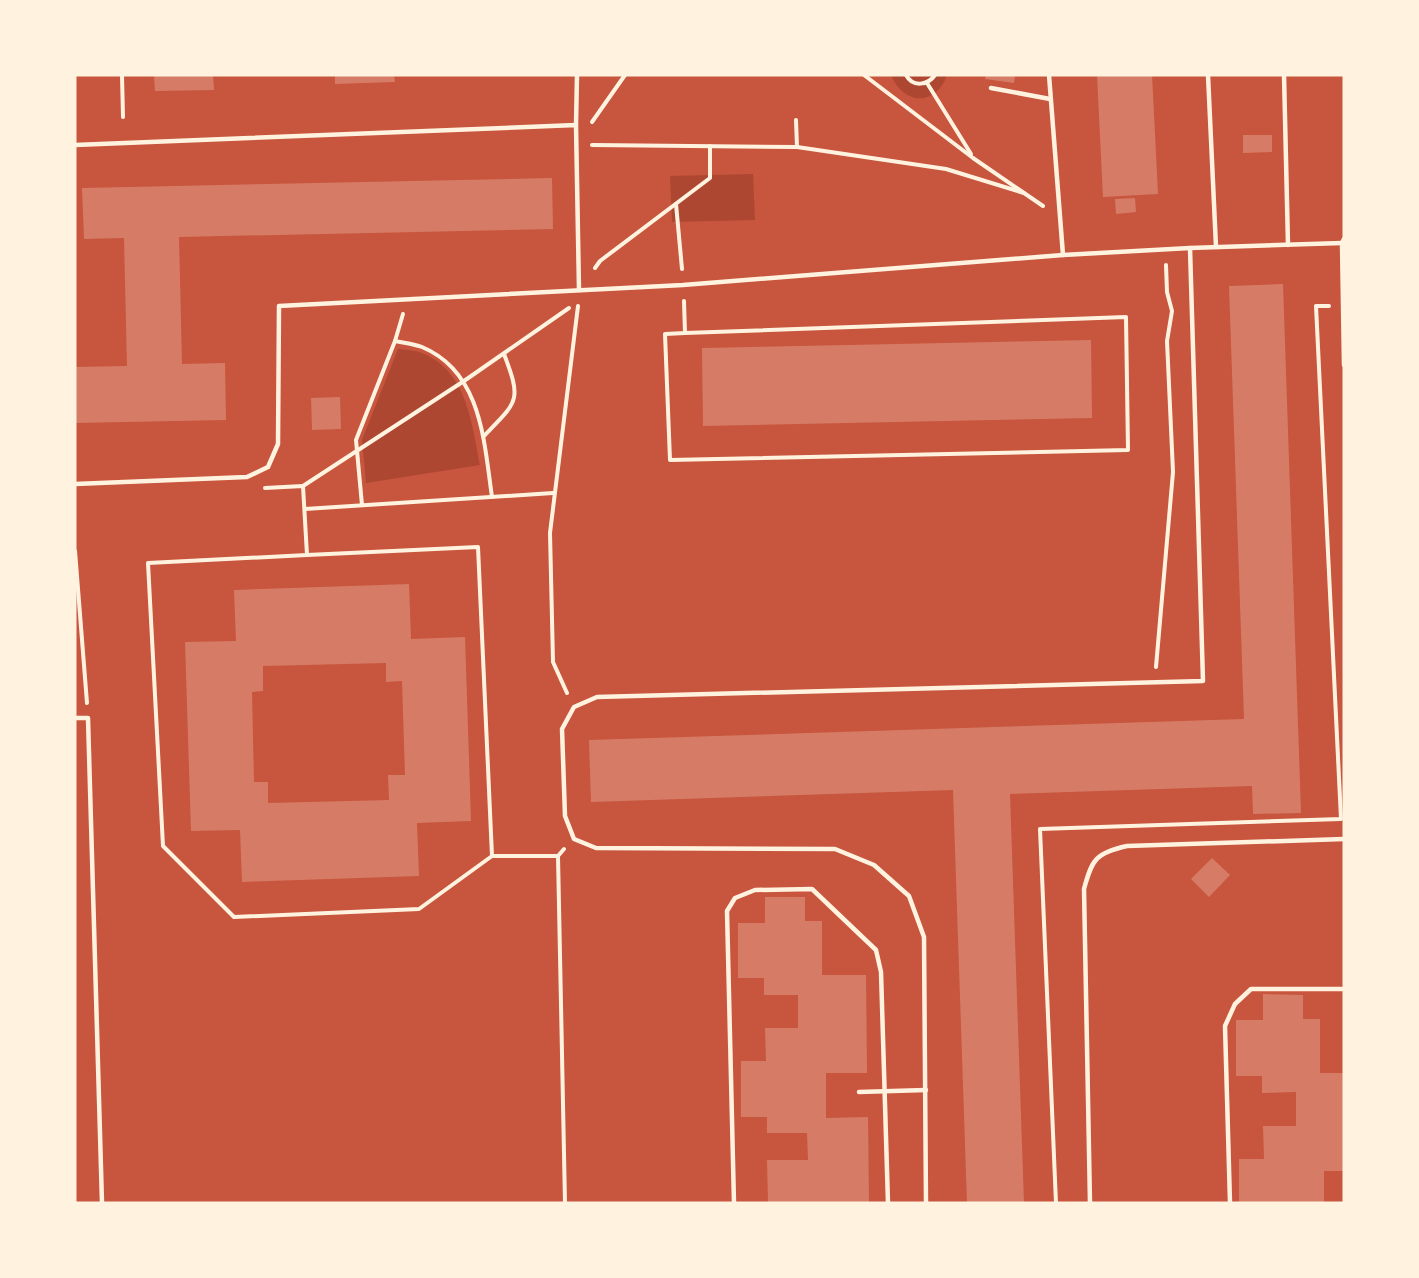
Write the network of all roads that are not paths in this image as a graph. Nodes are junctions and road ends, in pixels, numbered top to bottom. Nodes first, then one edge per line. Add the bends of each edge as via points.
1 (577, 75) edge
2 (1049, 75) edge
3 (1208, 75) edge
4 (1284, 75) edge
5 (991, 88) dead end
6 (1050, 99) junction
7 (576, 125) junction
8 (75, 145) edge
9 (1343, 241) edge
10 (1288, 244) junction
11 (1216, 247) junction
12 (1190, 248) junction
13 (1063, 255) junction
14 (579, 290) junction
15 (1344, 365) edge
16 (75, 484) edge
17 (75, 718) edge
18 (1344, 839) edge
19 (1344, 988) edge
20 (926, 1090) junction
21 (885, 1091) junction
22 (859, 1092) dead end
23 (102, 1203) edge
24 (734, 1203) edge
25 (888, 1203) edge
26 (926, 1203) edge
27 (1090, 1203) edge
28 (1230, 1203) edge

1 - 7 lane
2 - 6 lane
3 - 11 lane
4 - 10 lane
5 - 6 lane
6 - 13 lane
7 - 8 lane
7 - 14 lane
9 - 10 lane
9 - 15 lane
10 - 11 lane
11 - 12 lane
12 - 13 lane
12 - 20 lane via 1203,681 597,697 574,707 562,729 565,816 574,839 596,848 835,849 874,865 909,896 924,937
13 - 14 lane
14 - 16 lane via 279,306 278,444 268,467 247,477
17 - 23 lane via 88,718
18 - 27 lane via 1127,846 1106,851 1090,867 1084,889
19 - 28 lane via 1251,989 1235,1004 1225,1026
20 - 21 lane
20 - 26 lane
21 - 22 lane
21 - 24 lane via 881,972 876,950 812,890 755,890 735,898 727,910
21 - 25 lane

